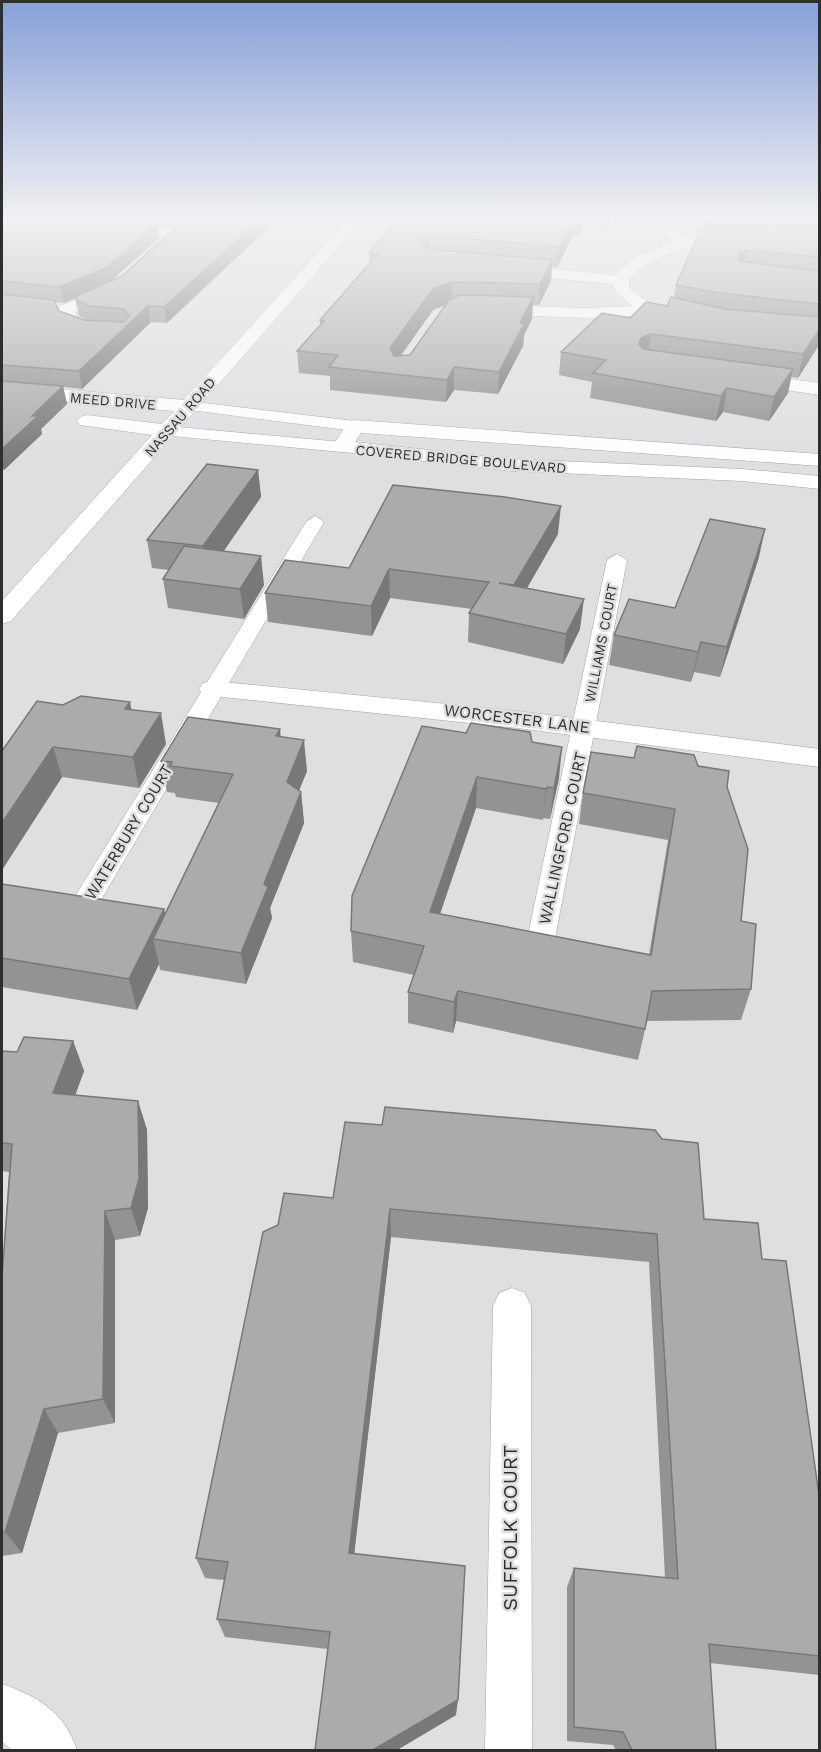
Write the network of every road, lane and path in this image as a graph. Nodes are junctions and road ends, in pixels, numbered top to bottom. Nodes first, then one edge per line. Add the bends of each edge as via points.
1 (93, 299) edge
2 (284, 299) edge
3 (635, 299) edge
4 (45, 308) edge
5 (469, 309) edge
6 (66, 310) junction
7 (655, 310) junction
8 (703, 320) edge
9 (120, 333) edge
10 (727, 377) edge
11 (819, 389) edge
12 (2, 390) edge
13 (188, 406) junction
14 (69, 420) dead end
15 (355, 426) junction
16 (167, 431) junction
17 (342, 447) junction
18 (819, 460) edge
19 (819, 483) edge
20 (819, 493) edge
21 (819, 504) edge
22 (315, 522) dead end
23 (617, 560) dead end
24 (2, 616) edge
25 (213, 689) junction
26 (585, 727) junction
27 (819, 758) edge
28 (80, 913) edge
29 (539, 949) edge
30 (512, 1306) dead end
31 (2, 1712) edge
32 (48, 1750) edge
33 (508, 1750) edge

1 - 6 street
2 - 13 street, NASSAU ROAD
3 - 7 street
4 - 6 street
5 - 7 street via 585,313
6 - 9 street via 69,321 77,326
7 - 8 street
10 - 11 street
12 - 13 street, MEED DRIVE
13 - 15 lane
13 - 16 street, NASSAU ROAD
14 - 16 street, MEED DRIVE
15 - 17 street, COVERED BRIDGE BOULEVARD
15 - 18 street, COVERED BRIDGE BOULEVARD
16 - 17 lane
16 - 24 street, NASSAU ROAD
17 - 19 street, COVERED BRIDGE BOULEVARD via 513,465 742,475
20 - 21 street
22 - 25 lane, WATERBURY COURT
23 - 26 lane, WILLIAMS COURT
25 - 26 street, WORCESTER LANE via 426,707
25 - 28 lane, WATERBURY COURT
26 - 27 street, WORCESTER LANE
26 - 29 lane, WALLINGFORD COURT
30 - 33 lane, SUFFOLK COURT
31 - 32 street via 41,1737

